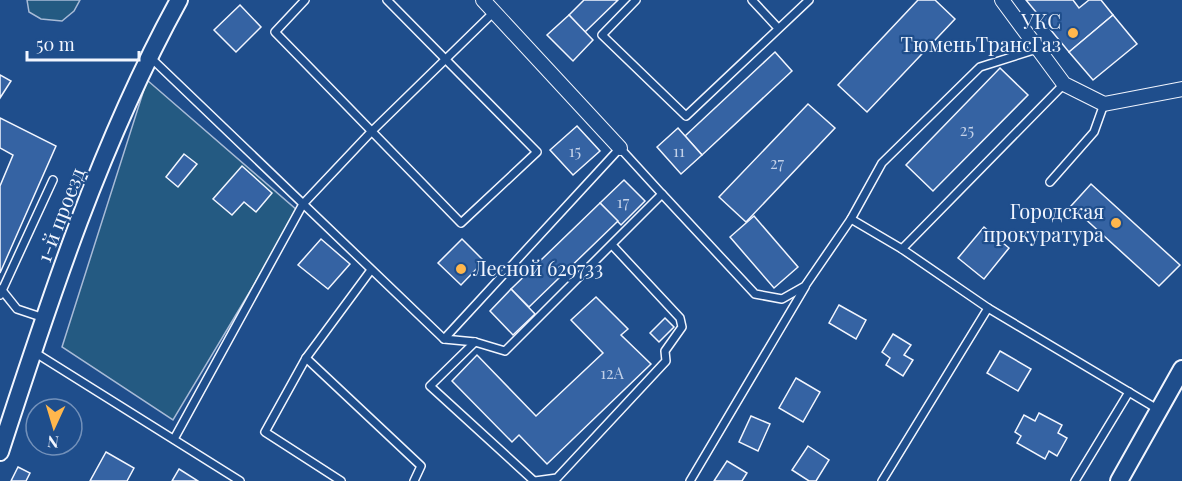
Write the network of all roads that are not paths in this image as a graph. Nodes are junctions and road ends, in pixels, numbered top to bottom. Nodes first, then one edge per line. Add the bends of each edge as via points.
1 (179, 0) edge
2 (305, 0) edge
3 (387, 0) edge
4 (483, 0) edge
5 (636, 0) edge
6 (752, 0) edge
7 (809, 0) edge
8 (1002, 0) edge
9 (495, 12) junction
10 (778, 28) junction
11 (1040, 48) junction
12 (148, 56) junction
13 (446, 59) junction
14 (1064, 84) junction
15 (1182, 89) edge
16 (1104, 104) junction
17 (372, 132) junction
18 (620, 148) junction
19 (52, 180) dead end
20 (1050, 182) dead end
21 (662, 194) junction
22 (303, 204) junction
23 (851, 219) junction
24 (612, 245) junction
25 (902, 249) junction
26 (371, 270) junction
27 (805, 285) junction
28 (1, 291) edge
29 (988, 308) junction
30 (44, 318) junction
31 (444, 339) junction
32 (475, 342) junction
33 (33, 351) junction
34 (306, 358) junction
35 (1182, 369) edge
36 (1129, 392) junction
37 (1160, 410) junction
38 (174, 439) junction
39 (0, 452) edge
40 (240, 481) edge
41 (342, 481) edge
42 (414, 481) edge
43 (535, 481) edge
44 (690, 481) edge
45 (882, 481) edge
46 (1075, 481) edge
47 (1119, 481) edge

1 - 12 street, 1-й проезд
2 - 17 lane via 275,32
3 - 13 lane
4 - 9 street
5 - 10 lane via 602,35 686,116
6 - 10 lane
7 - 10 lane
8 - 11 street
9 - 13 lane
9 - 18 street
11 - 14 street
11 - 23 lane via 980,67 882,163
12 - 22 lane
12 - 30 street, 1-й проезд via 121,115
13 - 17 lane
13 - 17 lane via 537,152 461,223
14 - 16 street
14 - 25 lane
15 - 16 street
16 - 20 lane via 1094,132
17 - 22 lane
18 - 21 lane
18 - 31 lane
19 - 28 lane
21 - 24 lane
21 - 27 lane via 755,294 782,298
22 - 26 lane
22 - 38 lane
23 - 25 lane
23 - 27 lane
24 - 32 lane via 506,351
24 - 43 lane via 680,318 682,327 665,351 666,361 557,478
25 - 29 lane
26 - 31 lane
26 - 34 lane
27 - 44 lane
28 - 30 lane via 17,309
29 - 36 lane
29 - 45 lane
30 - 33 street, 1-й проезд
31 - 32 lane
32 - 43 lane via 430,386
33 - 38 lane
33 - 39 street, 1-й проезд
34 - 41 lane via 265,432
34 - 42 lane via 421,466
35 - 37 street
36 - 37 lane
36 - 46 lane
37 - 47 street
38 - 40 lane

